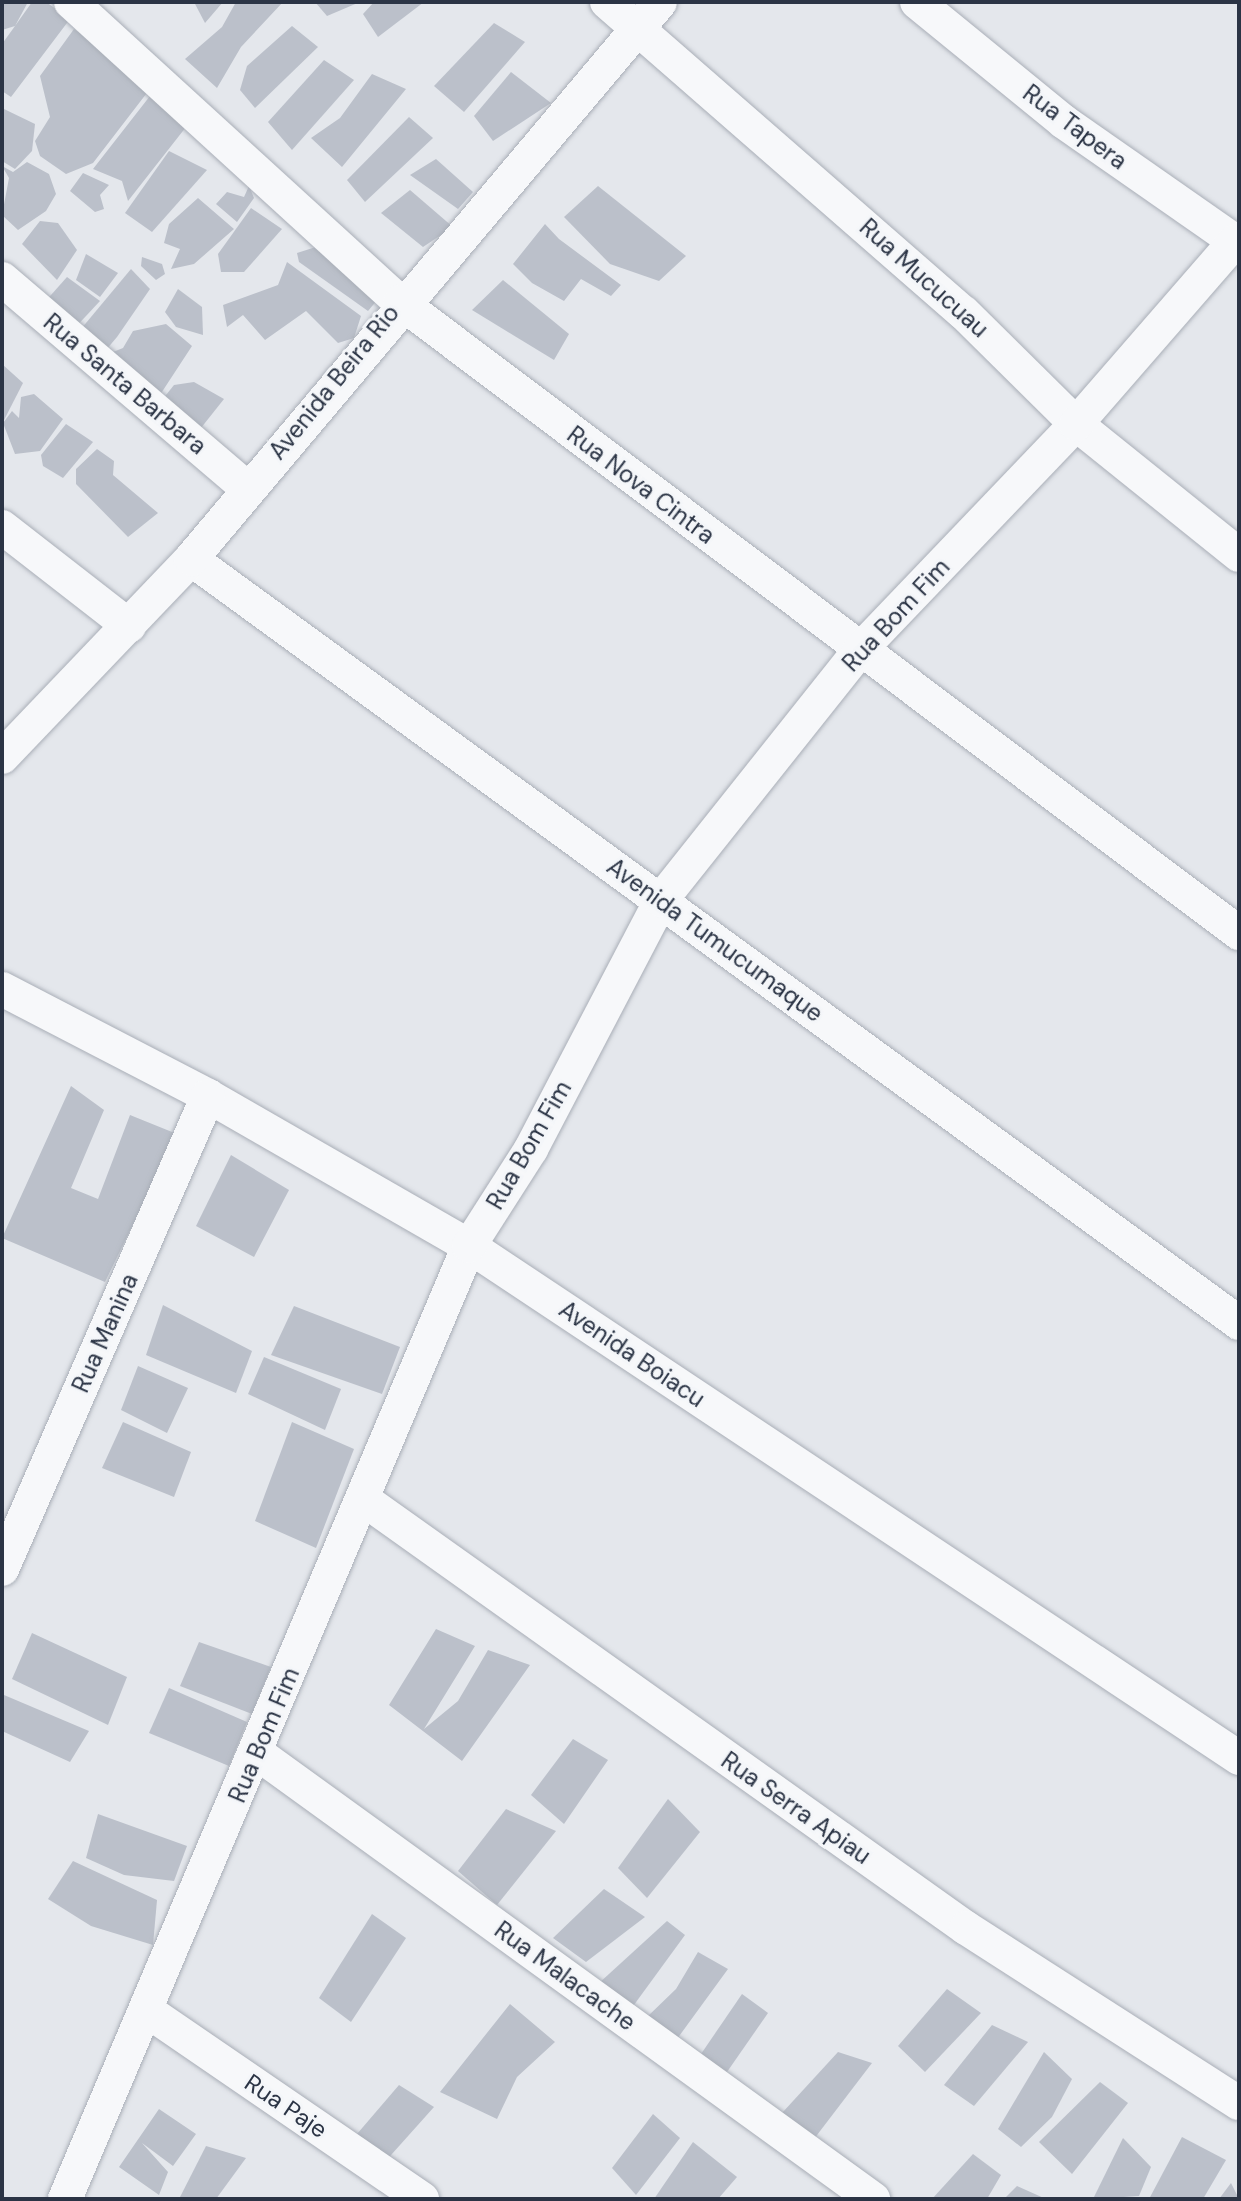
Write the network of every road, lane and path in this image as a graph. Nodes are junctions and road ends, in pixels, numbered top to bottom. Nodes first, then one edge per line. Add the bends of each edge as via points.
1 (71, 2) edge
2 (607, 2) edge
3 (660, 2) edge
4 (917, 2) edge
5 (637, 28) junction
6 (1237, 242) edge
7 (2, 279) edge
8 (400, 302) junction
9 (1076, 424) junction
10 (247, 488) junction
11 (2, 527) edge
12 (1239, 555) edge
13 (191, 559) junction
14 (129, 626) junction
15 (859, 651) junction
16 (2, 757) edge
17 (661, 900) junction
18 (1239, 933) edge
19 (2, 989) edge
20 (208, 1096) junction
21 (469, 1246) junction
22 (1239, 1323) edge
23 (363, 1499) junction
24 (2, 1569) edge
25 (257, 1753) junction
26 (1239, 1758) edge
27 (149, 2012) junction
28 (1239, 2103) edge
29 (65, 2199) edge
30 (422, 2199) edge
31 (873, 2199) edge

1 - 8 street, Rua Nova Cintra
2 - 5 street, Rua Mucucuau
3 - 5 street, Avenida Beira Rio
4 - 6 street, Rua Tapera via 1064,122
5 - 8 street, Avenida Beira Rio
5 - 9 street, Rua Mucucuau via 964,313
6 - 9 street, Rua Bom Fim
7 - 10 street, Rua Santa Barbara
8 - 10 street, Avenida Beira Rio
8 - 15 street, Rua Nova Cintra
9 - 12 street, Rua Mucucuau
9 - 15 street, Rua Bom Fim
10 - 13 street, Avenida Beira Rio
11 - 14 street
13 - 14 street, Avenida Beira Rio
13 - 17 street, Avenida Tumucumaque
14 - 16 street, Avenida Beira Rio
15 - 17 street, Rua Bom Fim
15 - 18 street, Rua Nova Cintra
17 - 21 street, Rua Bom Fim via 531,1149
17 - 22 street, Avenida Tumucumaque
19 - 20 street, Avenida Boiacu
20 - 21 street, Avenida Boiacu
20 - 24 street, Rua Manina
21 - 23 street, Rua Bom Fim
21 - 26 street, Avenida Boiacu
23 - 25 street, Rua Bom Fim
23 - 28 street, Rua Serra Apiau via 966,1928
25 - 27 street, Rua Bom Fim
25 - 31 street, Rua Malacache
27 - 29 street, Rua Bom Fim
27 - 30 street, Rua Paje

